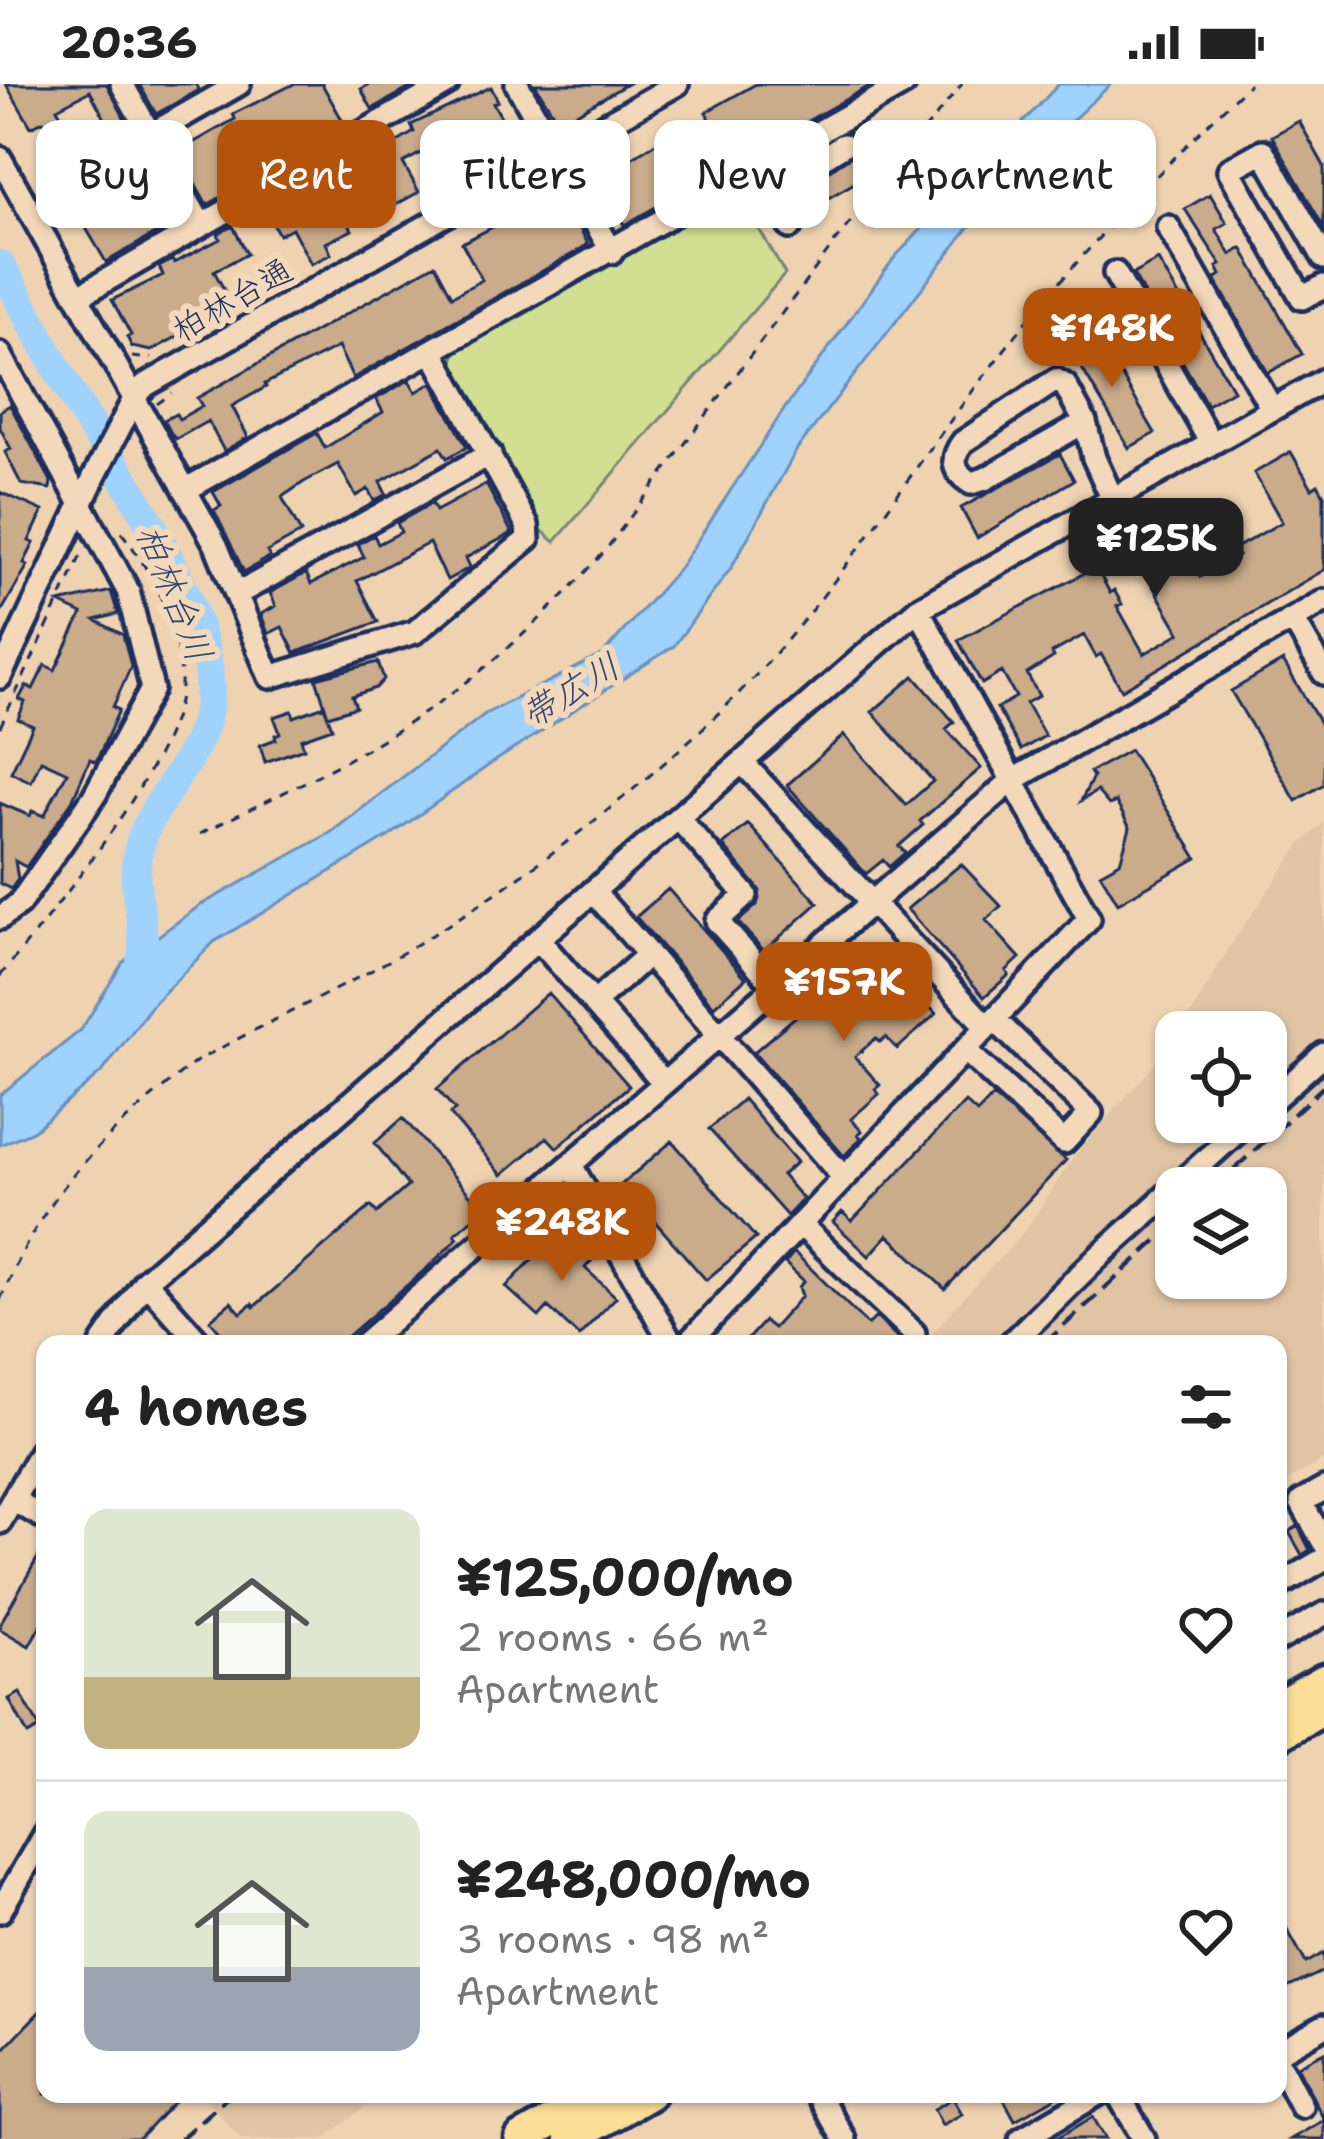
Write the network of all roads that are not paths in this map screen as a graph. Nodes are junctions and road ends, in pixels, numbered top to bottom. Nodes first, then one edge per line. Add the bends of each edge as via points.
1 (122, 84) edge
2 (239, 84) edge
3 (446, 84) edge
4 (517, 84) edge
5 (677, 84) edge
6 (904, 84) edge
7 (142, 120) edge
8 (176, 120) edge
9 (537, 120) edge
10 (614, 120) edge
11 (829, 128) edge
12 (843, 145) dead end
13 (829, 154) edge
14 (0, 158) edge
15 (193, 211) edge
16 (201, 225) junction
17 (1168, 226) dead end
18 (423, 228) edge
19 (598, 228) edge
20 (654, 228) edge
21 (612, 252) junction
22 (1324, 258) edge
23 (1115, 273) dead end
24 (1322, 291) edge
25 (79, 296) junction
26 (433, 353) junction
27 (0, 354) edge
28 (1324, 380) edge
29 (7, 381) edge
30 (135, 398) junction
31 (1272, 409) junction
32 (1084, 422) junction
33 (1211, 443) junction
34 (490, 454) junction
35 (185, 490) junction
36 (1113, 500) junction
37 (81, 503) junction
38 (237, 594) junction
39 (1324, 601) edge
40 (918, 609) junction
41 (1293, 619) junction
42 (1324, 673) edge
43 (0, 677) edge
44 (742, 762) junction
45 (1013, 780) junction
46 (678, 818) junction
47 (593, 891) junction
48 (873, 903) junction
49 (0, 918) edge
50 (538, 939) junction
51 (648, 956) junction
52 (776, 987) junction
53 (594, 1004) junction
54 (990, 1023) junction
55 (721, 1034) junction
56 (965, 1050) junction
57 (1324, 1054) edge
58 (664, 1084) junction
59 (1287, 1087) edge
60 (1225, 1143) edge
61 (571, 1165) junction
62 (844, 1178) junction
63 (800, 1224) junction
64 (145, 1281) junction
65 (914, 1333) dead end
66 (108, 1335) edge
67 (193, 1335) edge
68 (374, 1335) edge
69 (667, 1335) edge
70 (695, 1335) edge
71 (1019, 1335) edge
72 (36, 1460) edge
73 (1324, 1490) edge
74 (13, 1500) junction
75 (36, 1513) edge
76 (0, 1522) edge
77 (1324, 1544) edge
78 (1324, 1559) edge
79 (1287, 1581) edge
80 (1324, 1614) edge
81 (1287, 1635) edge
82 (1324, 1680) edge
83 (1287, 1701) edge
84 (1324, 1709) edge
85 (1287, 1730) edge
86 (36, 1849) edge
87 (0, 1911) edge
88 (1324, 2026) edge
89 (1287, 2060) edge
90 (1287, 2079) edge
91 (594, 2103) edge
92 (631, 2103) edge
93 (822, 2103) edge
94 (1083, 2103) edge
95 (1123, 2103) edge
96 (1301, 2106) dead end
97 (570, 2133) edge
98 (835, 2136) edge
99 (521, 2139) edge
100 (1021, 2139) edge
101 (1144, 2139) edge

1 - 7 street
2 - 8 street
3 - 16 street
4 - 9 street
5 - 10 street, 柏林台通
6 - 11 street
12 - 13 street
14 - 25 street
15 - 16 street
16 - 25 street
17 - 31 street
18 - 30 street, 柏林台通
19 - 21 street
20 - 21 street
21 - 26 street
22 - 24 street via 1263,151 1229,170 1302,298
23 - 33 street
25 - 30 street
26 - 34 street
26 - 35 street
27 - 29 street
28 - 31 street
29 - 37 street
30 - 35 street
30 - 37 street
31 - 33 street
32 - 32 street via 1056,380 963,442 954,464 971,483 985,479
32 - 36 street
33 - 36 street
34 - 38 street
34 - 38 street via 528,538 415,632 270,677
35 - 38 street
36 - 40 street
37 - 43 street
37 - 49 street via 128,591 152,689 93,798 19,904
39 - 41 street
40 - 44 street
40 - 45 street
41 - 42 street
41 - 45 street
44 - 46 street
44 - 48 street
45 - 48 street
45 - 54 street via 1089,919
46 - 47 street
46 - 52 street via 746,895 717,921
47 - 50 street
47 - 51 street
48 - 52 street
48 - 54 street
50 - 53 street
50 - 64 street
51 - 53 street
51 - 55 street
52 - 55 street
53 - 58 street
54 - 56 street
54 - 56 street via 1091,1113 1064,1142
55 - 58 street
55 - 62 street
56 - 62 street
57 - 59 street
58 - 61 street
60 - 71 street
61 - 68 street
61 - 69 street
62 - 63 street
63 - 65 street
63 - 70 street
64 - 66 street
64 - 67 street
72 - 74 street
73 - 77 street via 1301,1502
74 - 75 street
74 - 76 street
78 - 79 street
80 - 81 street
82 - 83 highway
84 - 85 highway
86 - 87 street
88 - 89 street
90 - 96 street
91 - 97 highway
92 - 97 highway
93 - 98 street
94 - 100 street
95 - 101 street
97 - 99 highway

